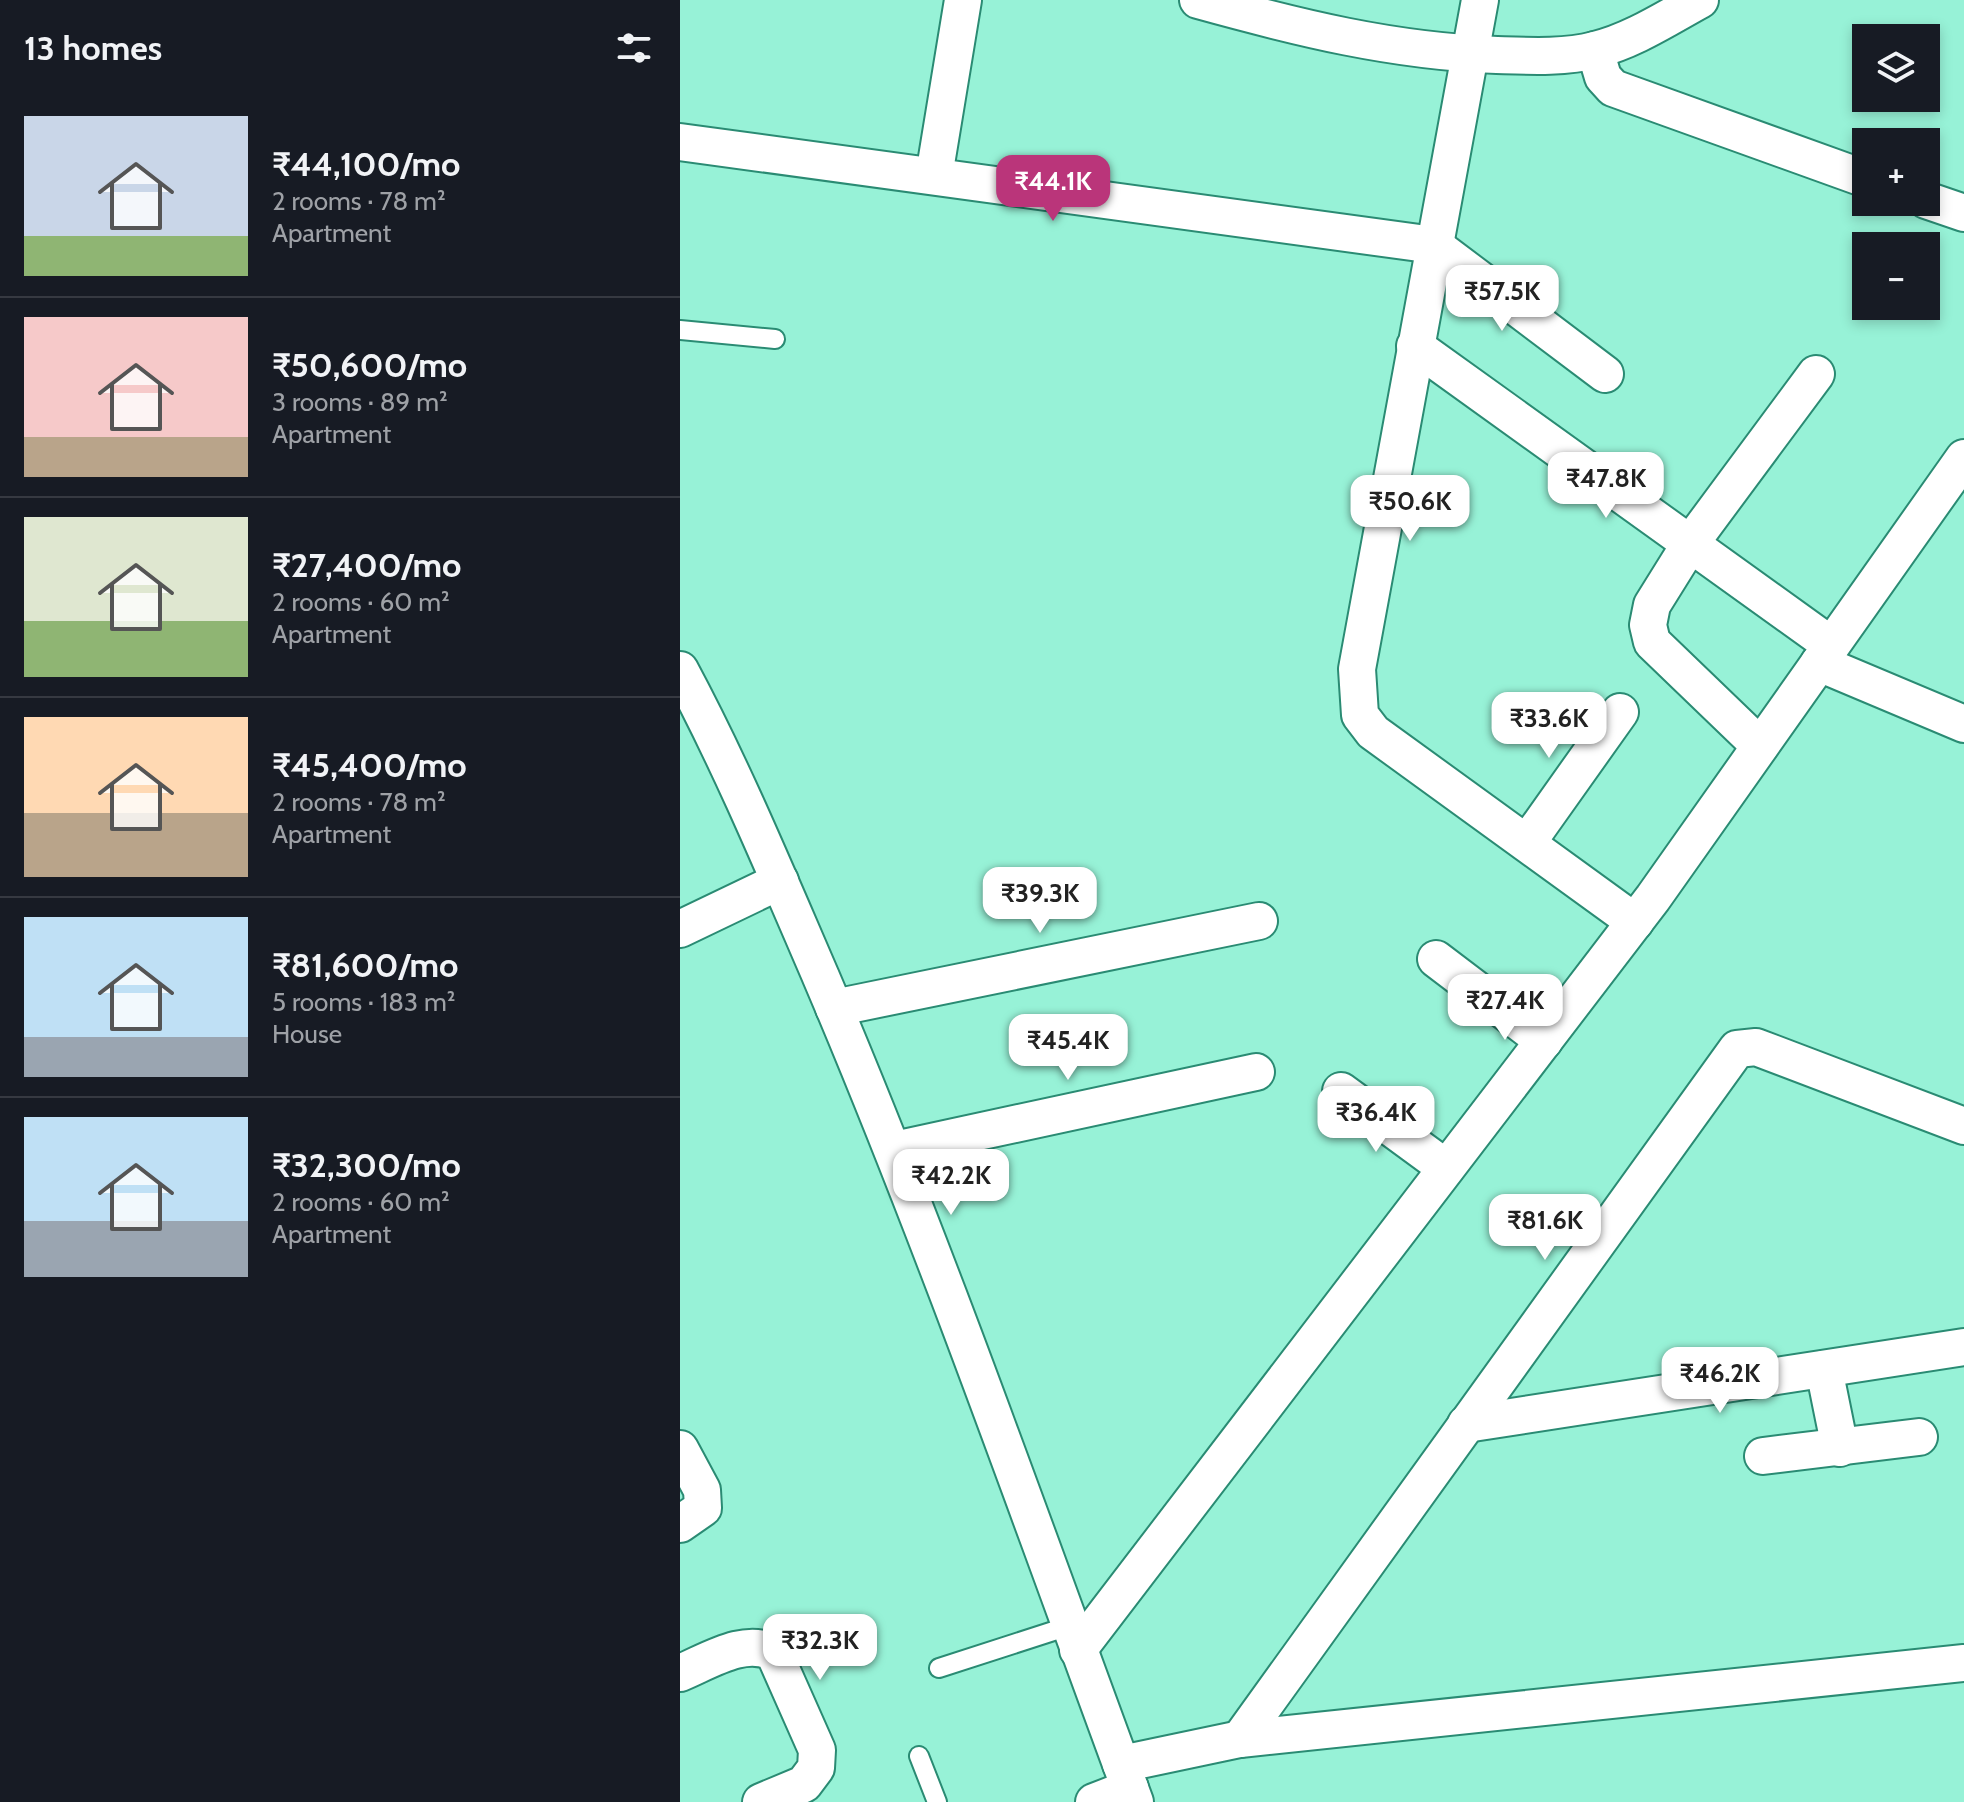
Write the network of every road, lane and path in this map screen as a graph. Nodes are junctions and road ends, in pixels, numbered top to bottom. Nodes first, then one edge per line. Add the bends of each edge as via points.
1 (963, 0) edge
2 (1198, 0) edge
3 (1480, 0) edge
4 (1700, 0) edge
5 (1595, 50) junction
6 (1468, 54) junction
7 (680, 142) edge
8 (1852, 174) edge
9 (934, 176) junction
10 (1940, 205) edge
11 (1964, 213) edge
12 (1434, 245) junction
13 (680, 330) edge
14 (775, 339) dead end
15 (1415, 346) junction
16 (1605, 374) dead end
17 (1816, 374) dead end
18 (1964, 458) edge
19 (1690, 544) junction
20 (1825, 654) junction
21 (680, 670) edge
22 (1620, 712) dead end
23 (1964, 724) edge
24 (694, 731) edge
25 (1760, 746) junction
26 (1527, 843) junction
27 (780, 881) junction
28 (1259, 921) dead end
29 (1635, 922) junction
30 (680, 929) edge
31 (1436, 959) dead end
32 (834, 1008) junction
33 (1544, 1041) junction
34 (1256, 1072) dead end
35 (1341, 1091) dead end
36 (1964, 1126) edge
37 (894, 1150) junction
38 (1446, 1168) junction
39 (1964, 1347) edge
40 (1824, 1369) junction
41 (1466, 1424) junction
42 (1919, 1437) dead end
43 (1840, 1448) junction
44 (680, 1449) edge
45 (1763, 1456) dead end
46 (680, 1524) edge
47 (1073, 1638) junction
48 (1964, 1663) edge
49 (939, 1668) dead end
50 (680, 1673) edge
51 (1240, 1739) junction
52 (919, 1756) dead end
53 (1129, 1785) edge
54 (761, 1802) edge
55 (937, 1802) edge
56 (1094, 1802) edge

1 - 9 street
2 - 6 street via 1325,35
3 - 6 street
4 - 5 street
5 - 6 street
5 - 8 street via 1603,77 1613,88
6 - 12 street
7 - 9 street
9 - 12 street
10 - 11 street
12 - 15 street
12 - 16 street
13 - 14 lane
15 - 19 street
15 - 26 street via 1357,669 1360,715 1373,732
17 - 19 street
18 - 20 street
19 - 20 street
19 - 25 street via 1652,605 1652,642
20 - 23 street
20 - 25 street
21 - 24 street
22 - 26 street
24 - 27 street
25 - 29 street
26 - 29 street
27 - 30 street
27 - 32 street
28 - 32 street
29 - 33 street
31 - 33 street
32 - 37 street
33 - 38 street
34 - 37 street
35 - 38 street
36 - 41 street via 1756,1047 1737,1049
37 - 47 street
38 - 47 street
39 - 40 street
40 - 41 street
40 - 43 street
41 - 51 street
42 - 43 street
43 - 45 street
44 - 46 street via 702,1490 703,1508
47 - 49 lane
47 - 53 street
48 - 51 street
50 - 54 street via 748,1647 759,1645 774,1653 817,1750 816,1768 804,1784
51 - 53 street
52 - 55 lane
53 - 56 street

